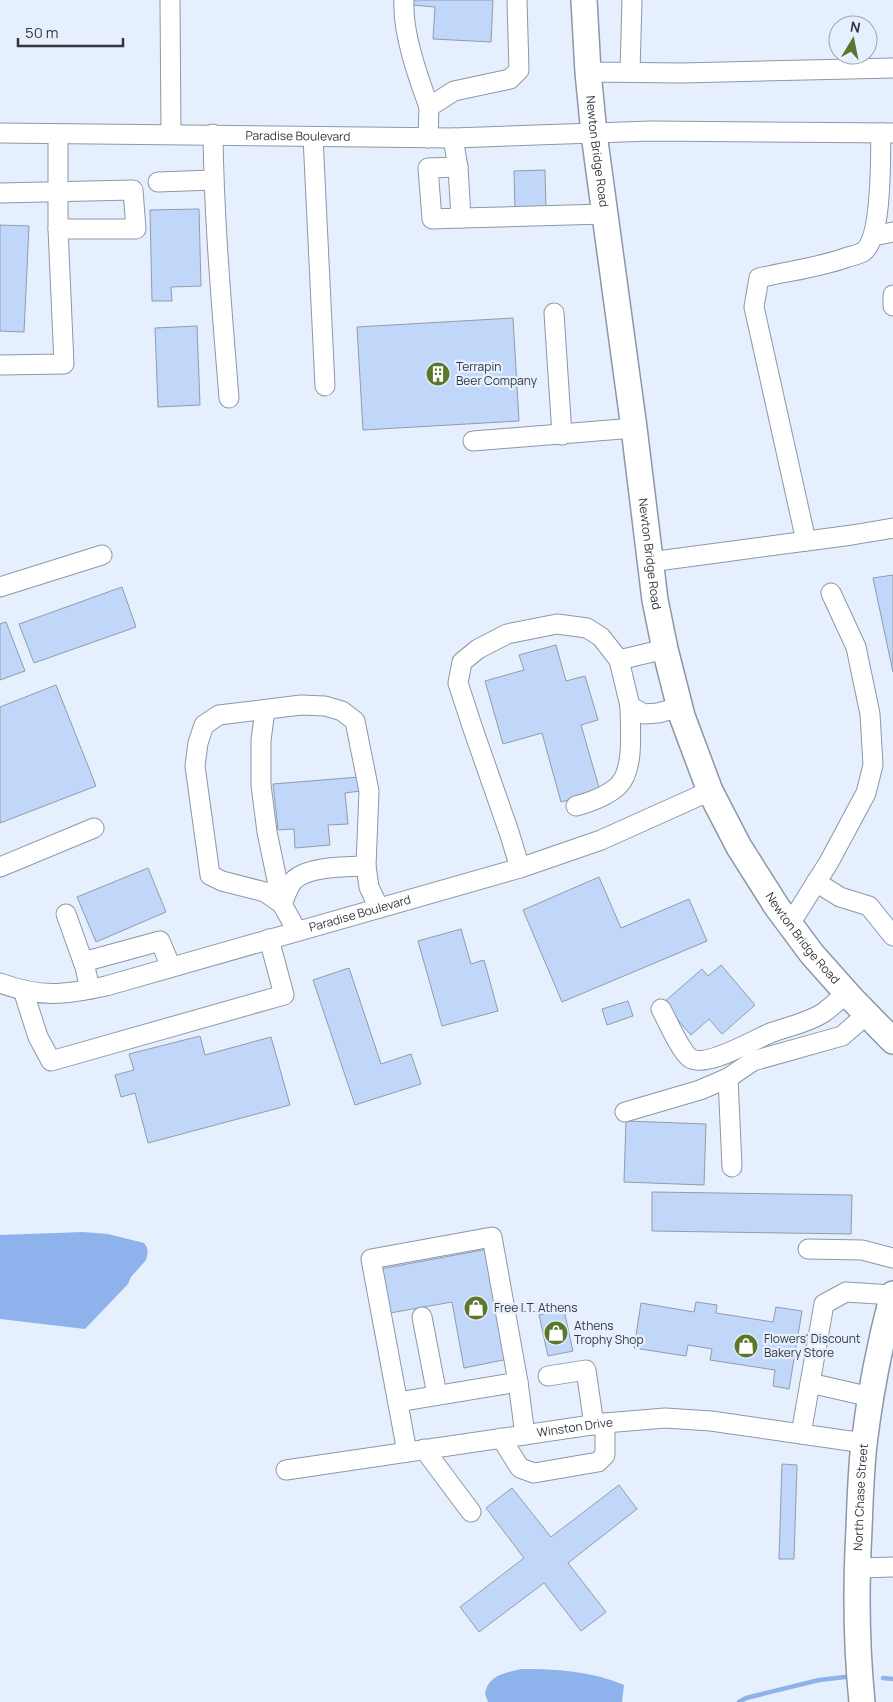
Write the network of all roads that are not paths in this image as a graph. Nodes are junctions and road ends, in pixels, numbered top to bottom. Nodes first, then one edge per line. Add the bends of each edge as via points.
1 (170, 0) edge
2 (404, 0) edge
3 (517, 0) edge
4 (584, 0) edge
5 (632, 0) edge
6 (893, 68) edge
7 (588, 72) junction
8 (630, 72) junction
9 (429, 107) junction
10 (0, 133) edge
11 (887, 133) edge
12 (58, 134) junction
13 (171, 134) junction
14 (213, 134) junction
15 (594, 134) junction
16 (313, 137) junction
17 (428, 138) junction
18 (453, 138) junction
19 (458, 167) junction
20 (887, 175) edge
21 (213, 180) junction
22 (158, 182) dead end
23 (58, 192) junction
24 (0, 193) edge
25 (604, 214) junction
26 (461, 218) junction
27 (58, 229) junction
28 (893, 232) edge
29 (873, 236) junction
30 (893, 295) edge
31 (893, 306) edge
32 (554, 313) dead end
33 (0, 365) edge
34 (325, 386) dead end
35 (229, 398) dead end
36 (634, 428) junction
37 (562, 435) junction
38 (473, 441) dead end
39 (893, 528) edge
40 (806, 541) junction
41 (102, 556) dead end
42 (650, 562) junction
43 (0, 587) edge
44 (831, 592) dead end
45 (665, 649) junction
46 (619, 660) junction
47 (630, 706) junction
48 (680, 707) junction
49 (265, 710) junction
50 (710, 791) junction
51 (576, 806) dead end
52 (94, 828) dead end
53 (366, 866) junction
54 (0, 868) edge
55 (520, 868) junction
56 (816, 882) junction
57 (282, 904) junction
58 (379, 908) junction
59 (66, 914) dead end
60 (790, 924) junction
61 (298, 931) junction
62 (893, 936) edge
63 (269, 939) junction
64 (84, 962) junction
65 (171, 967) junction
66 (0, 983) edge
67 (90, 989) junction
68 (24, 990) junction
69 (847, 993) junction
70 (661, 1009) dead end
71 (867, 1014) junction
72 (893, 1041) edge
73 (728, 1078) junction
74 (625, 1112) dead end
75 (732, 1167) dead end
76 (808, 1249) dead end
77 (893, 1258) edge
78 (893, 1295) edge
79 (422, 1317) dead end
80 (548, 1376) dead end
81 (518, 1382) junction
82 (810, 1383) junction
83 (436, 1395) junction
84 (872, 1397) junction
85 (398, 1402) junction
86 (600, 1424) junction
87 (801, 1434) junction
88 (525, 1435) junction
89 (501, 1438) junction
90 (864, 1443) junction
91 (416, 1450) junction
92 (286, 1470) dead end
93 (471, 1512) dead end
94 (893, 1567) edge
95 (857, 1568) junction
96 (862, 1702) edge

1 - 13 street
2 - 9 street via 403,11 416,71
3 - 9 street via 518,70 510,79 454,91
4 - 7 main road, Newton Bridge Road
5 - 8 street
6 - 8 street
7 - 8 street
7 - 15 main road, Newton Bridge Road
9 - 17 street
10 - 12 street, Paradise Boulevard
11 - 15 street, Paradise Boulevard via 651,131
11 - 20 street
12 - 13 street, Paradise Boulevard
12 - 23 street
13 - 14 street, Paradise Boulevard
14 - 16 street, Paradise Boulevard
14 - 21 street
15 - 18 street, Paradise Boulevard
15 - 25 main road, Newton Bridge Road
16 - 17 street, Paradise Boulevard
16 - 34 street
17 - 18 street, Paradise Boulevard
18 - 19 street
19 - 26 street
19 - 26 street via 428,168 432,219
20 - 29 street via 880,193
21 - 22 street
21 - 35 street
23 - 24 street
23 - 27 street
23 - 27 street via 133,190 136,229
25 - 26 street
25 - 36 main road, Newton Bridge Road
27 - 33 street via 64,364
28 - 29 street
29 - 40 street via 863,252 822,266 759,278 754,307
30 - 31 street
32 - 37 street
36 - 37 street
36 - 42 main road, Newton Bridge Road
37 - 38 street
39 - 40 street
40 - 42 street
41 - 43 street
42 - 45 main road, Newton Bridge Road
44 - 56 street via 856,647 870,714 873,765 866,793
45 - 46 street
45 - 48 main road, Newton Bridge Road
46 - 47 street
46 - 55 street via 601,637 587,628 557,624 507,634 478,649 462,662 458,682
47 - 48 street via 644,714 658,714
47 - 51 street via 629,767 620,785 596,800
48 - 50 main road, Newton Bridge Road
49 - 53 street via 301,705 325,706 342,711 355,722 369,791
49 - 57 street via 261,785
49 - 57 street via 219,715 204,725 195,766 210,875 264,892
50 - 55 street, Paradise Boulevard via 601,840
50 - 60 main road, Newton Bridge Road via 739,847
52 - 54 street
53 - 57 street via 322,868 302,875 294,880
53 - 58 street via 369,887
55 - 58 street, Paradise Boulevard
56 - 60 street
56 - 62 street via 840,897 869,906
57 - 61 street
58 - 61 street, Paradise Boulevard
59 - 64 street
60 - 69 main road, Newton Bridge Road
61 - 63 street, Paradise Boulevard
63 - 65 street, Paradise Boulevard
63 - 68 street via 284,995 51,1061 38,1037
64 - 65 street via 160,941
64 - 67 street
65 - 67 street, Paradise Boulevard
66 - 68 street, Paradise Boulevard
67 - 68 street, Paradise Boulevard via 43,994
69 - 70 street via 822,1013 796,1025 772,1032 723,1056 699,1061 690,1058
69 - 71 main road, Newton Bridge Road
71 - 72 main road, Newton Bridge Road
71 - 73 street via 842,1036 752,1061
73 - 74 street via 700,1090
73 - 75 street
76 - 77 street via 862,1250
78 - 82 street via 846,1292 824,1304
78 - 84 main road, North Chase Street
79 - 83 street
80 - 86 street via 586,1370
81 - 83 street
81 - 85 street via 492,1237 371,1259
81 - 88 street
82 - 84 street
82 - 87 street
83 - 85 street
84 - 90 main road, North Chase Street
85 - 91 street
86 - 87 street, Winston Drive via 688,1419
86 - 88 street, Winston Drive
86 - 89 street via 605,1455 598,1462 534,1473 520,1468
87 - 90 street, Winston Drive
88 - 89 street, Winston Drive
89 - 91 street, Winston Drive
90 - 95 main road, North Chase Street
91 - 92 street, Winston Drive
91 - 93 street
94 - 95 street
95 - 96 main road, North Chase Street

